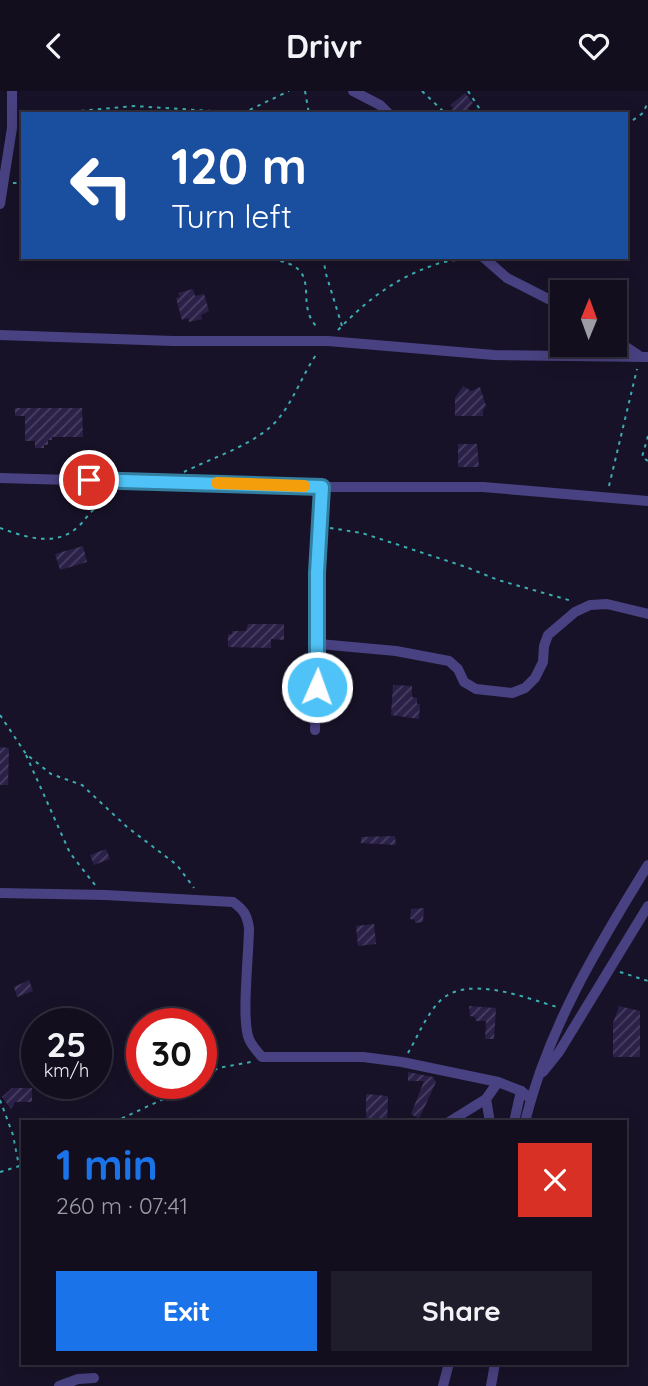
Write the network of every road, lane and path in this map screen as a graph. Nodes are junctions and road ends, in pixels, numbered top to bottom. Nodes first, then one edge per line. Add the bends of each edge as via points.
1 (4, 91) edge
2 (12, 91) edge
3 (289, 91) edge
4 (305, 91) edge
5 (353, 91) edge
6 (422, 91) edge
7 (468, 91) edge
8 (0, 96) edge
9 (648, 102) edge
10 (69, 112) edge
11 (227, 112) edge
12 (245, 112) edge
13 (309, 112) edge
14 (387, 112) edge
15 (444, 112) edge
16 (482, 112) edge
17 (628, 124) edge
18 (0, 204) edge
19 (268, 259) edge
20 (323, 259) edge
21 (456, 259) edge
22 (485, 259) edge
23 (550, 300) edge
24 (342, 327) junction
25 (0, 335) edge
26 (329, 340) junction
27 (627, 347) edge
28 (644, 357) edge
29 (648, 436) edge
30 (648, 461) edge
31 (0, 478) edge
32 (164, 482) junction
33 (322, 487) junction
34 (607, 498) junction
35 (648, 501) edge
36 (103, 505) dead end
37 (320, 527) junction
38 (0, 528) edge
39 (590, 605) junction
40 (648, 614) edge
41 (318, 645) junction
42 (0, 715) edge
43 (315, 730) dead end
44 (26, 754) junction
45 (648, 865) edge
46 (0, 893) edge
47 (105, 895) junction
48 (203, 899) junction
49 (648, 906) edge
50 (610, 966) junction
51 (648, 981) edge
52 (566, 1010) junction
53 (262, 1057) junction
54 (402, 1062) junction
55 (217, 1069) edge
56 (536, 1079) junction
57 (498, 1082) junction
58 (521, 1091) junction
59 (163, 1099) edge
60 (486, 1099) junction
61 (531, 1099) junction
62 (0, 1100) edge
63 (118, 1120) edge
64 (452, 1120) edge
65 (490, 1120) edge
66 (514, 1120) edge
67 (526, 1120) edge
68 (21, 1166) edge
69 (0, 1172) edge
70 (448, 1365) edge
71 (495, 1365) edge
72 (94, 1378) dead end
73 (59, 1386) edge
74 (443, 1386) edge
75 (491, 1386) edge

1 - 8 street
2 - 18 street via 12,128
3 - 12 path
4 - 13 path
5 - 14 street
6 - 15 path
7 - 16 path
9 - 17 path via 643,113
10 - 11 path via 134,106
19 - 26 path via 282,260 297,269 306,286 309,314
20 - 24 path
21 - 24 path via 437,263 388,287
22 - 23 street via 507,278
24 - 26 path
25 - 26 street
26 - 28 street via 494,355
26 - 32 path via 278,420 257,437
27 - 28 street
28 - 34 path via 622,427
29 - 30 path via 642,457
31 - 32 street
32 - 33 street
33 - 34 street via 483,487
33 - 37 street
34 - 35 street
36 - 38 path via 59,538 26,537
37 - 39 path via 362,533 498,580
37 - 41 street
39 - 40 street via 607,604
39 - 41 street via 575,611 548,635 535,678 512,693 476,689 464,682 449,661 396,651
41 - 43 street
42 - 44 path
44 - 47 path via 70,853
44 - 48 path via 51,774 82,786 177,865
45 - 52 street via 594,951
46 - 47 street
47 - 48 street
48 - 53 street via 233,902 247,915 248,1037
49 - 50 street
50 - 51 path
50 - 56 street via 559,1052
52 - 54 path via 504,991 453,991 440,1001
52 - 56 street
53 - 54 street
53 - 55 path
54 - 57 street
56 - 61 street
57 - 58 street
57 - 60 street
58 - 61 street
58 - 66 street
59 - 63 path
60 - 64 street
60 - 65 street
61 - 67 street
62 - 68 path
68 - 69 path
70 - 74 street
71 - 75 street
72 - 73 street

